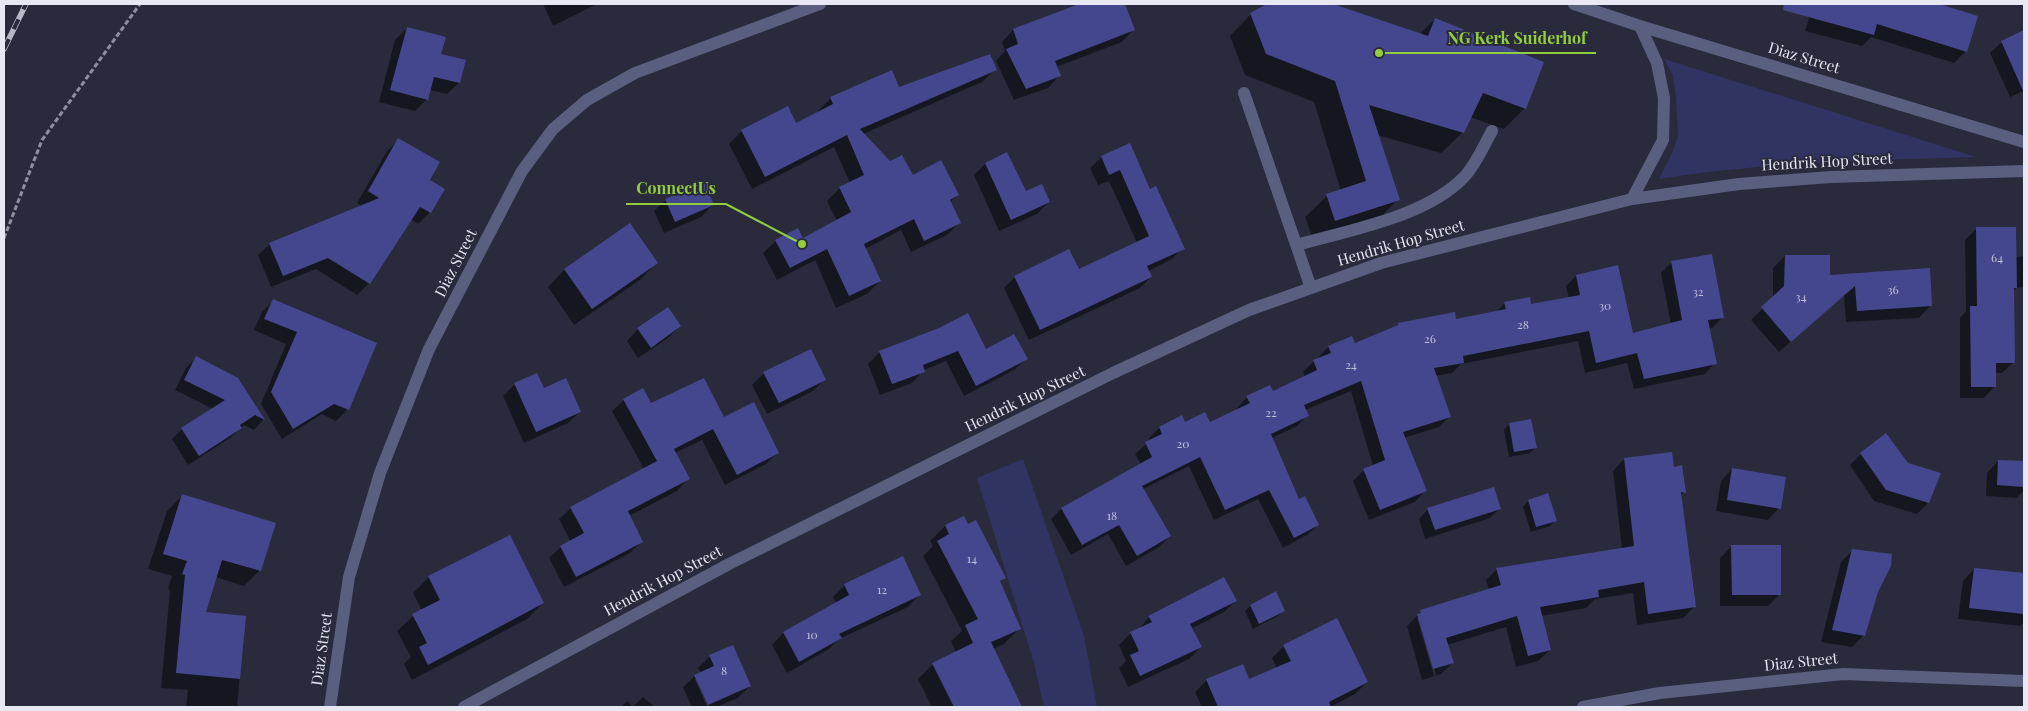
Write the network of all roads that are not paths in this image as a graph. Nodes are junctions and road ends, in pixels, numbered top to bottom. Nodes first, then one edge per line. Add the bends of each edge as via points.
1 (820, 4) edge
2 (1574, 4) edge
3 (1640, 26) junction
4 (1244, 93) dead end
5 (1492, 131) dead end
6 (2024, 142) edge
7 (2024, 171) edge
8 (1632, 199) junction
9 (1296, 245) junction
10 (1311, 288) junction
11 (2024, 680) edge
12 (330, 707) edge
13 (464, 707) edge
14 (1583, 707) edge

1 - 12 street, Diaz Street via 635,73 587,100 553,128 522,171 430,350 380,473 349,577
2 - 3 street, Diaz Street
3 - 6 street, Diaz Street
3 - 8 street via 1657,63 1664,98 1663,140
4 - 9 street
5 - 9 street via 1465,177 1437,199 1413,212
7 - 8 street, Hendrik Hop Street via 1831,177 1748,183
8 - 10 street, Hendrik Hop Street via 1381,263
9 - 10 street
10 - 13 street, Hendrik Hop Street via 1249,310 1113,373 729,564
11 - 14 street, Diaz Street via 1844,674 1660,693

